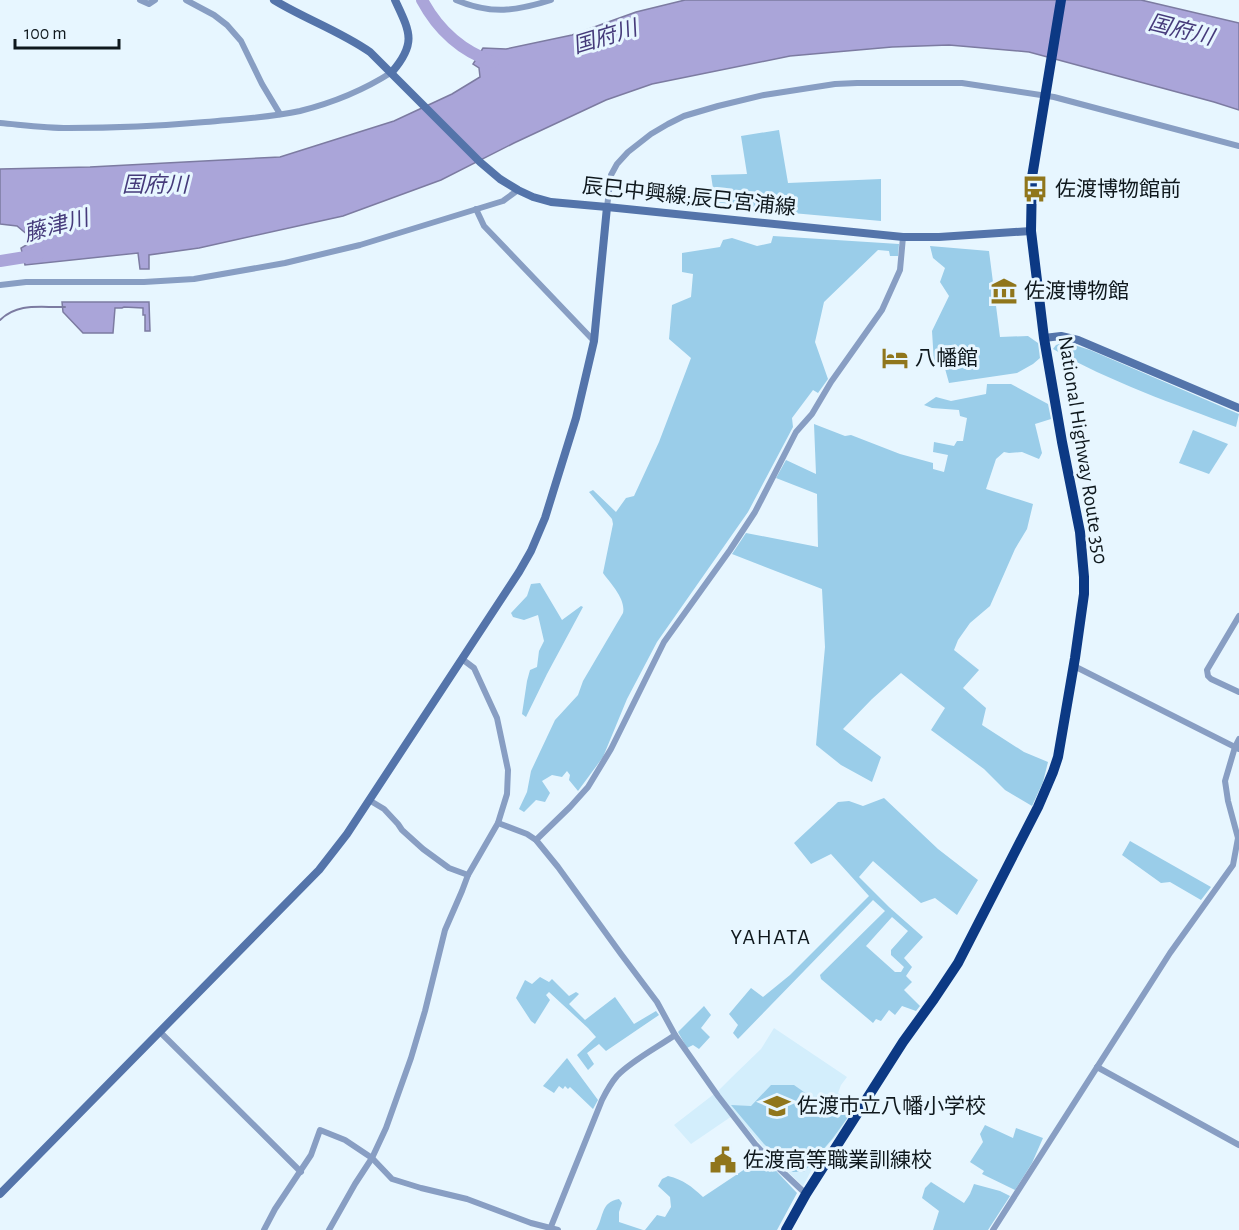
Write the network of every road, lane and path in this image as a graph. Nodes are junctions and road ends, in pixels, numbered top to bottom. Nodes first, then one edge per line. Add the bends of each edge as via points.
1 (140, 0) edge
2 (155, 0) edge
3 (186, 0) edge
4 (273, 0) edge
5 (395, 0) edge
6 (456, 0) edge
7 (552, 0) edge
8 (1061, 0) edge
9 (392, 72) junction
10 (1045, 93) junction
11 (280, 114) junction
12 (0, 123) edge
13 (1239, 146) edge
14 (515, 188) junction
15 (607, 207) junction
16 (476, 209) junction
17 (1031, 231) junction
18 (903, 237) junction
19 (0, 285) edge
20 (1044, 338) junction
21 (594, 342) junction
22 (1239, 408) edge
23 (1239, 616) edge
24 (462, 659) junction
25 (1074, 666) junction
26 (1239, 692) edge
27 (1239, 739) edge
28 (1237, 748) edge
29 (369, 800) junction
30 (498, 823) junction
31 (536, 840) junction
32 (468, 874) junction
33 (160, 1032) junction
34 (675, 1035) junction
35 (1097, 1067) junction
36 (1239, 1145) edge
37 (372, 1158) junction
38 (301, 1172) junction
39 (0, 1194) edge
40 (806, 1194) junction
41 (550, 1228) edge
42 (264, 1230) edge
43 (330, 1230) edge
44 (558, 1230) edge
45 (786, 1230) edge
46 (993, 1230) edge

1 - 2 street via 149,4
3 - 11 street via 214,15 241,41
4 - 9 street, 辰巳中興線;辰巳宮浦線 via 350,38
5 - 9 street via 406,24 408,47
6 - 7 street via 501,11
8 - 10 highway, National Highway Route 350
9 - 11 street via 349,95
9 - 14 street, 辰巳中興線;辰巳宮浦線 via 480,162
10 - 13 street
10 - 15 street via 962,83 858,82 764,95 718,106 684,116 628,152 610,175
10 - 17 highway, National Highway Route 350 via 1032,177
11 - 12 street via 129,127
14 - 15 street, 辰巳中興線;辰巳宮浦線 via 551,202
14 - 16 street via 503,201
15 - 18 street, 辰巳中興線;辰巳宮浦線
15 - 21 street
16 - 19 street via 360,245 194,279
16 - 21 street via 484,226
17 - 18 street, 辰巳中興線;辰巳宮浦線
17 - 20 highway, National Highway Route 350
18 - 31 street via 900,270 882,310 796,432 755,512 664,642 588,787
20 - 22 street via 1078,340
20 - 25 highway, National Highway Route 350 via 1083,558 1084,594
21 - 24 street via 576,418 531,551
23 - 26 street via 1207,670 1211,679
24 - 29 street
24 - 30 street via 474,668 501,731 508,784
25 - 28 street
25 - 40 highway, National Highway Route 350 via 1053,772 984,914 958,963
27 - 28 street
28 - 35 street via 1225,781 1238,838 1233,865 1170,953
29 - 32 street via 384,809 423,849 449,868
29 - 33 street via 319,870
30 - 31 street
30 - 32 street
31 - 34 street via 657,1002
32 - 37 street via 445,930 411,1059
33 - 38 street
33 - 39 street
34 - 40 street via 755,1144
34 - 41 street via 628,1066 610,1085
35 - 36 street
35 - 46 street
37 - 38 street via 345,1140 320,1130
37 - 41 street via 392,1179 467,1199
37 - 43 street
38 - 42 street
40 - 45 highway, National Highway Route 350
41 - 44 street

